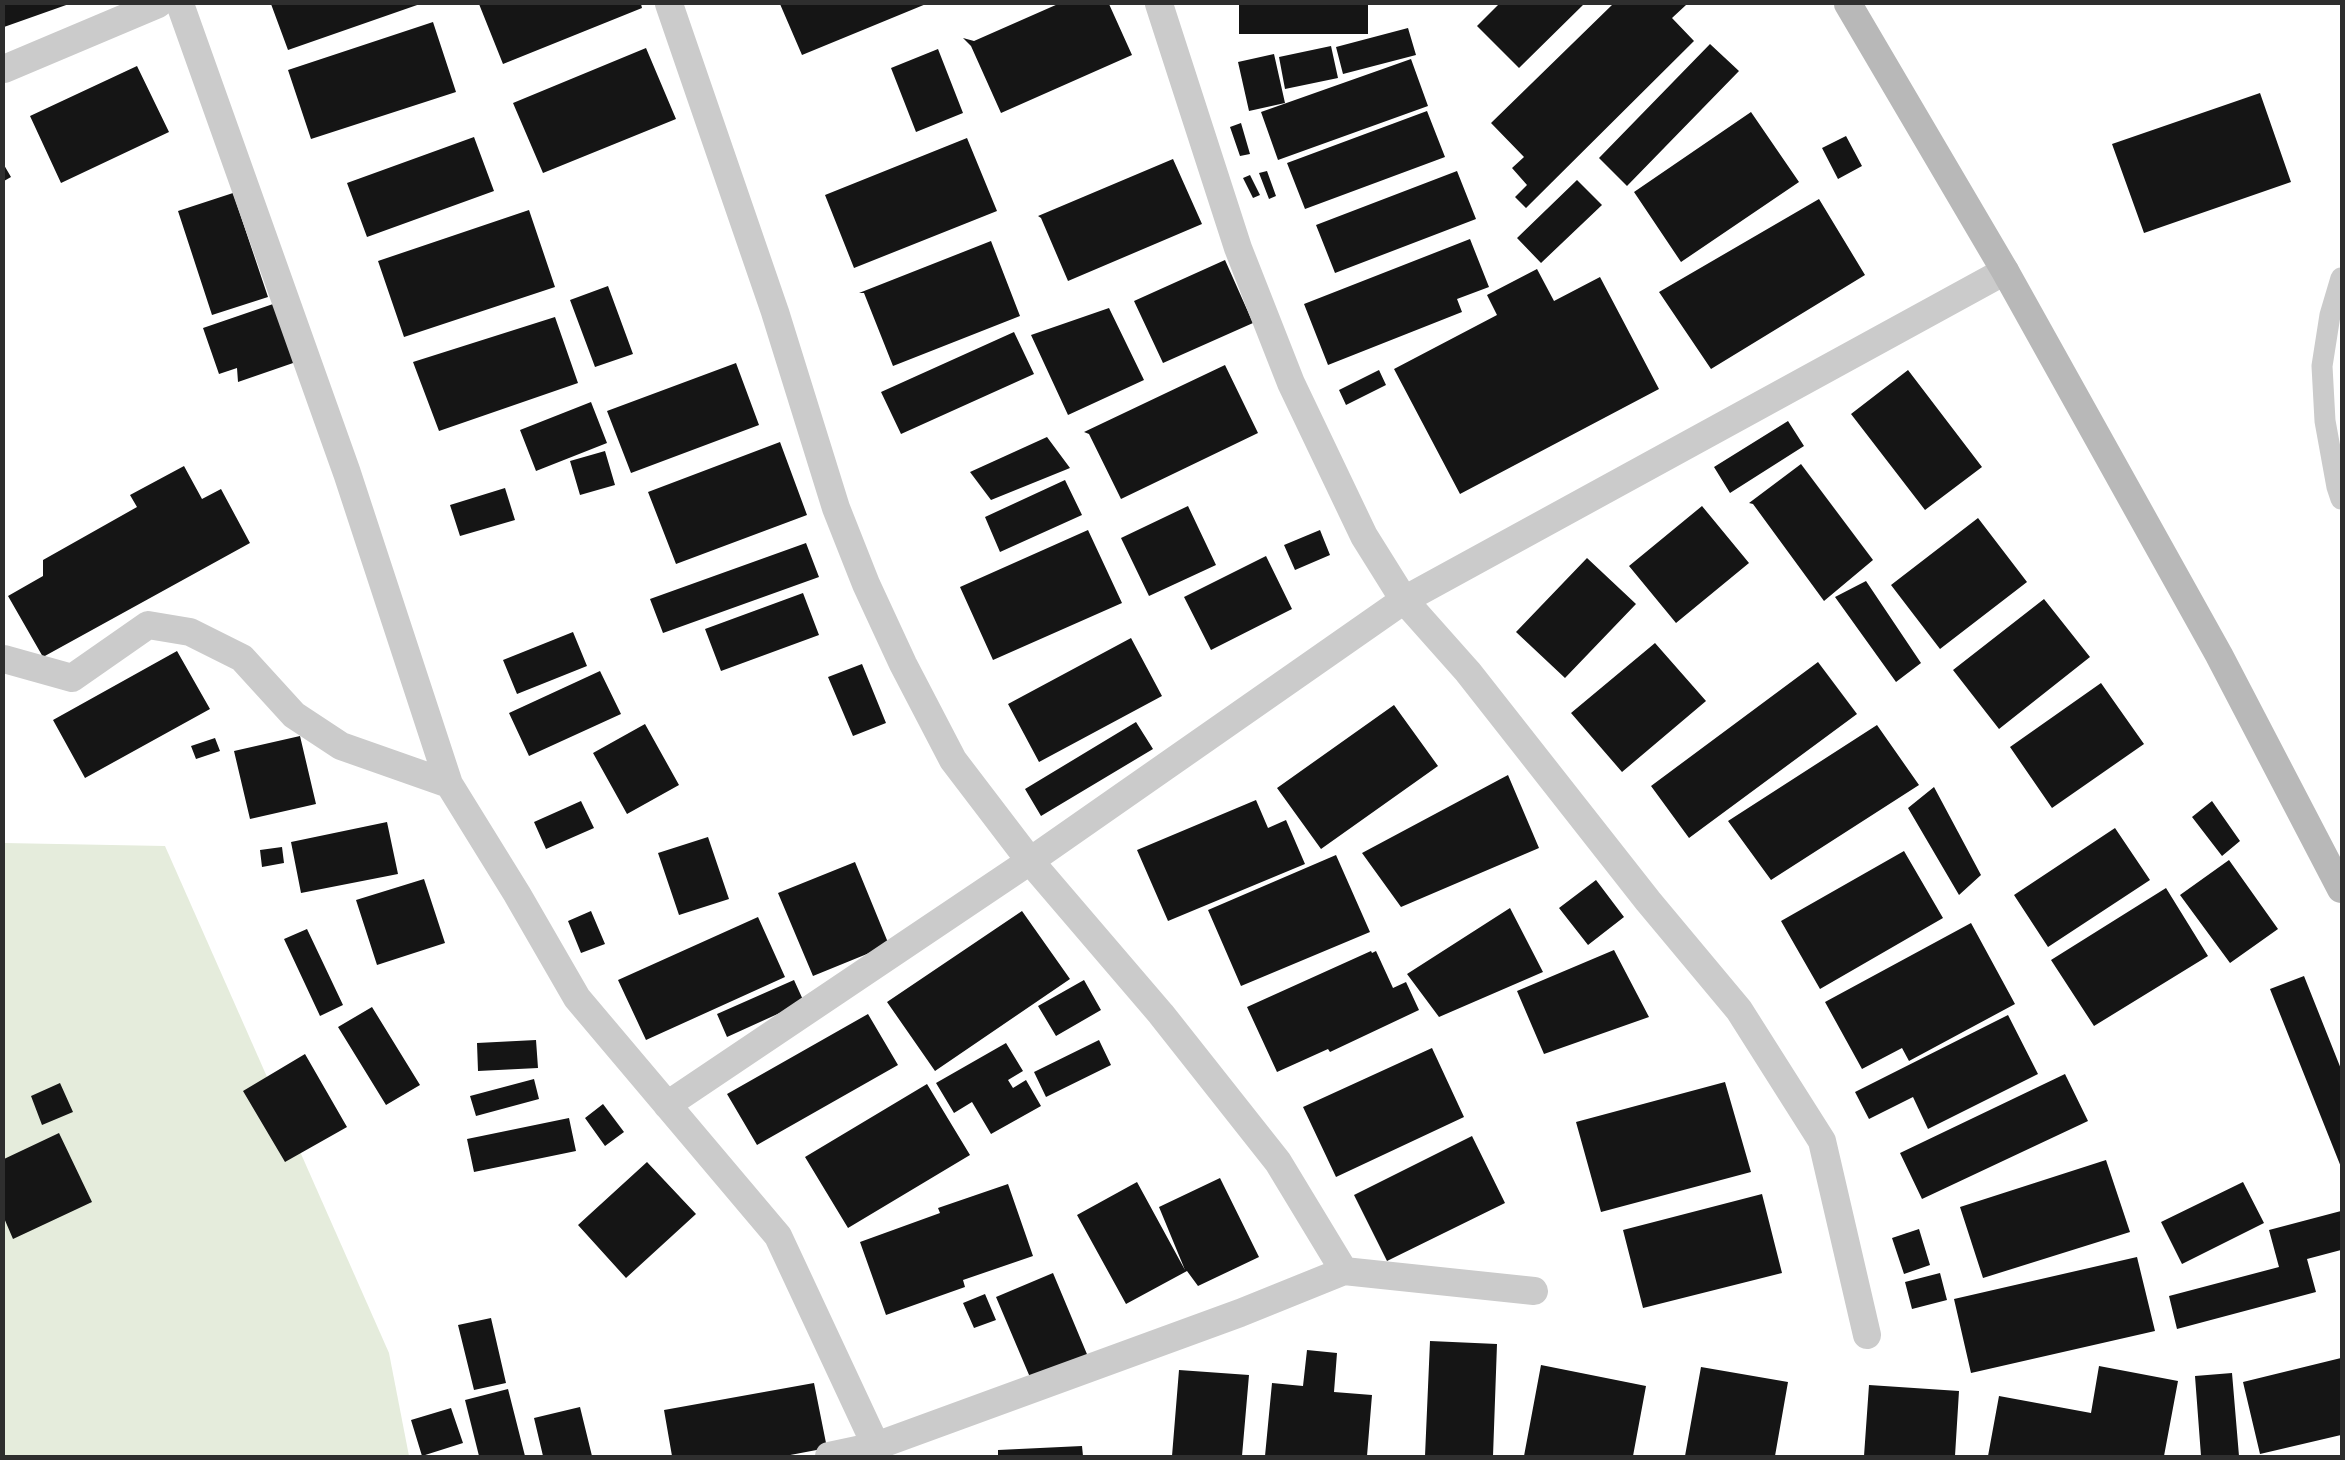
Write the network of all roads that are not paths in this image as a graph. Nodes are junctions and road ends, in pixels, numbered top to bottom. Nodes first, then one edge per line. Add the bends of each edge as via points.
1 (158, 4) edge
2 (180, 4) edge
3 (669, 4) edge
4 (1160, 4) edge
5 (1848, 4) edge
6 (4, 68) edge
7 (2006, 271) junction
8 (2341, 278) edge
9 (2341, 499) edge
10 (1404, 600) junction
11 (4, 659) edge
12 (449, 784) junction
13 (1030, 861) junction
14 (2341, 888) edge
15 (667, 1106) junction
16 (1344, 1271) junction
17 (1534, 1291) dead end
18 (1867, 1335) dead end
19 (876, 1446) junction
20 (829, 1456) edge

1 - 6 street
2 - 12 street via 343,464
3 - 13 street via 775,312 836,508 866,584 953,760
4 - 10 street via 1238,248 1291,383 1364,536
5 - 7 main road
7 - 10 street
7 - 14 main road via 2219,655
8 - 9 lane via 2330,315 2322,366 2325,421
10 - 13 street
10 - 18 street via 1468,672 1648,901 1739,1010 1822,1141
11 - 12 street via 72,678 148,626 190,632 242,658 294,715 341,746
12 - 15 street via 577,998
13 - 15 street
13 - 16 street via 1161,1014 1278,1162
15 - 19 street via 778,1236
16 - 17 street
16 - 19 street via 1240,1313
19 - 20 street

